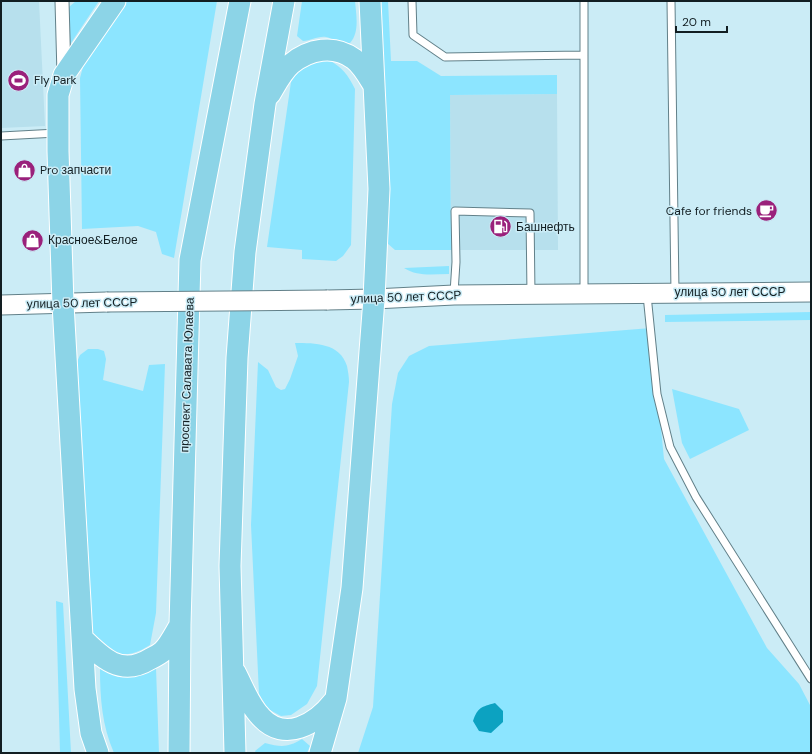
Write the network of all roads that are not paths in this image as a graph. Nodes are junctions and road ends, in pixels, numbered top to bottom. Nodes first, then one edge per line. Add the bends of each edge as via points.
1 (62, 1) edge
2 (115, 1) edge
3 (240, 1) edge
4 (284, 1) edge
5 (370, 1) edge
6 (412, 1) edge
7 (584, 1) edge
8 (672, 1) edge
9 (584, 55) junction
10 (64, 75) junction
11 (374, 86) junction
12 (265, 104) junction
13 (58, 133) junction
14 (1, 136) edge
15 (811, 292) edge
16 (647, 293) junction
17 (675, 293) junction
18 (531, 294) junction
19 (584, 294) junction
20 (454, 295) junction
21 (374, 300) junction
22 (63, 304) junction
23 (1, 305) edge
24 (180, 625) junction
25 (82, 638) junction
26 (232, 666) junction
27 (811, 679) edge
28 (336, 698) junction
29 (91, 743) edge
30 (98, 753) edge
31 (179, 753) edge
32 (235, 753) edge
33 (320, 753) edge

1 - 10 street
2 - 10 main road
3 - 24 main road, проспект Салавата Юлаева via 190,260
4 - 12 main road
5 - 11 main road
6 - 9 lane via 413,35 445,57
7 - 9 lane
8 - 17 lane
9 - 19 lane
10 - 13 main road via 58,94
11 - 12 main road via 354,59 344,53 328,49 315,51 290,65
11 - 21 main road via 379,189
12 - 26 main road via 245,252 237,358 230,566
13 - 14 lane
13 - 22 main road
15 - 17 main road, улица 50 лет СССР
16 - 17 main road, улица 50 лет СССР
16 - 19 main road, улица 50 лет СССР
16 - 27 lane via 657,394 670,448 696,497
18 - 19 main road, улица 50 лет СССР
18 - 20 main road, улица 50 лет СССР
18 - 20 lane via 530,213 455,212
20 - 21 main road, улица 50 лет СССР
21 - 22 main road, улица 50 лет СССР, bridge
21 - 28 main road via 352,588
22 - 23 main road, улица 50 лет СССР
22 - 25 main road
24 - 25 main road via 163,651 145,662 127,667 100,656
24 - 31 main road, проспект Салавата Юлаева
25 - 29 main road
26 - 28 main road via 252,706 261,718 281,729 310,724 326,712
26 - 32 main road
28 - 33 main road
29 - 30 main road

